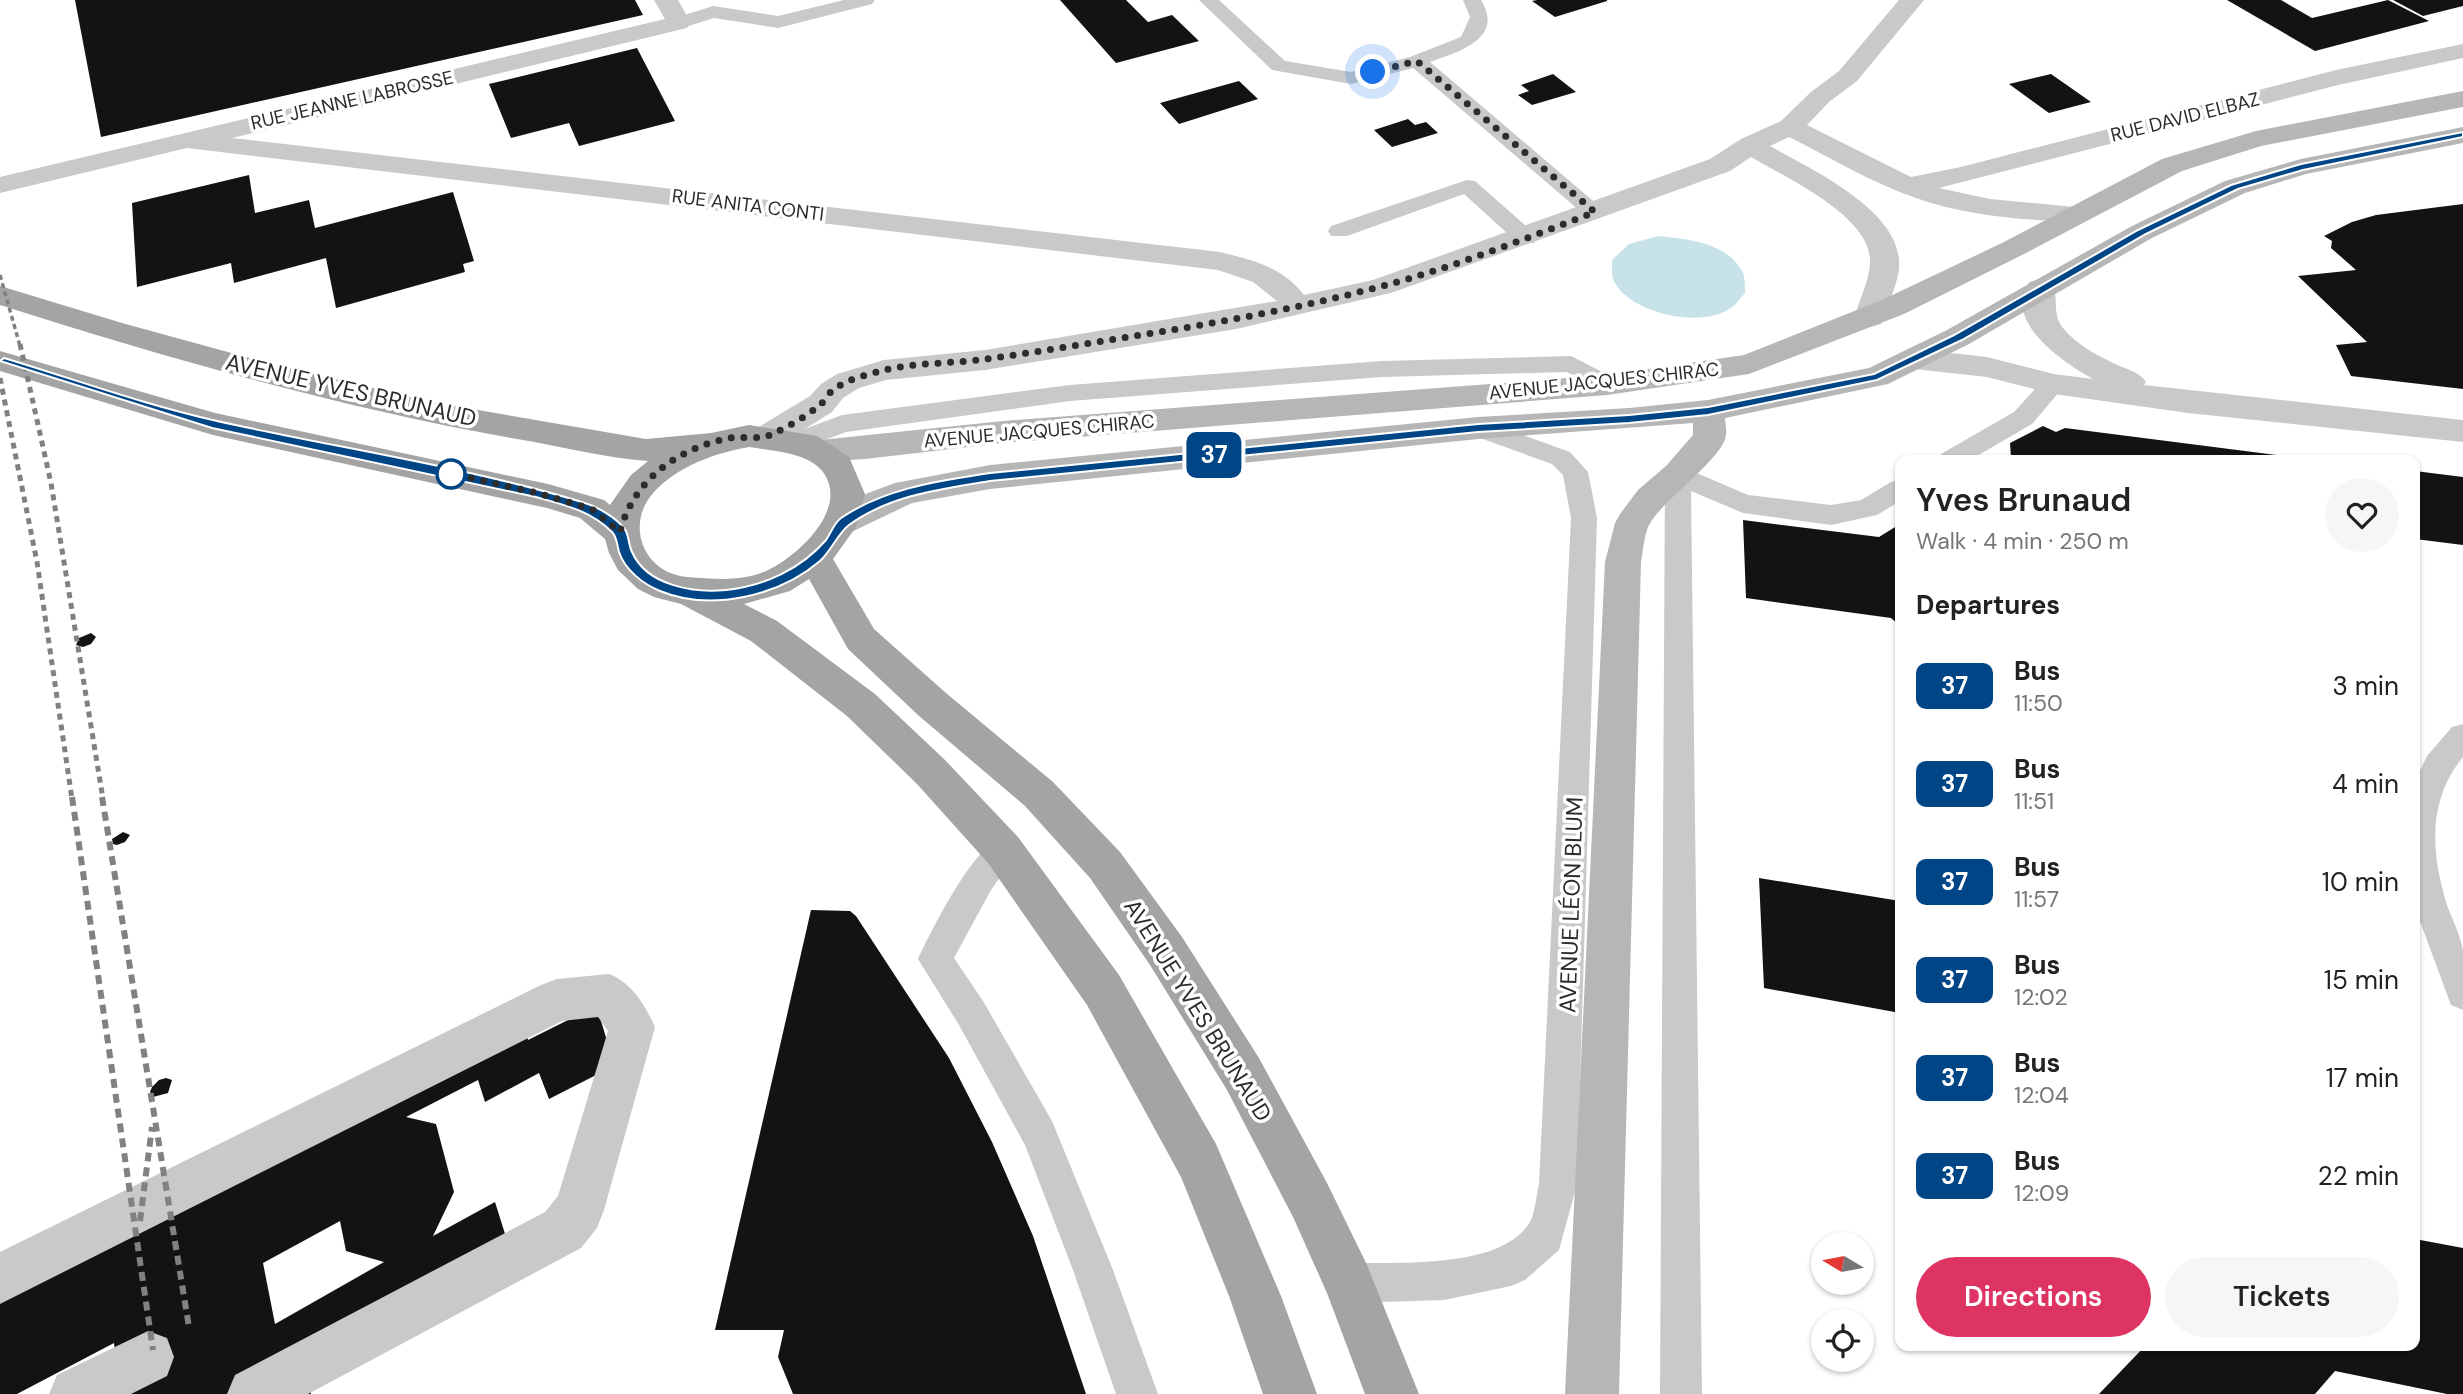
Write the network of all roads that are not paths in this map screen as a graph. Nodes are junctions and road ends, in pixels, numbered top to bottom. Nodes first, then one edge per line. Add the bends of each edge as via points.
1 (666, 0) edge
2 (726, 0) edge
3 (866, 0) edge
4 (1208, 0) edge
5 (1472, 0) edge
6 (1912, 0) edge
7 (736, 17) junction
8 (679, 23) junction
9 (2463, 51) edge
10 (1417, 61) junction
11 (2463, 99) edge
12 (1790, 127) junction
13 (2463, 135) edge
14 (183, 140) junction
15 (1750, 145) junction
16 (0, 185) edge
17 (1907, 186) junction
18 (1595, 212) junction
19 (2076, 214) junction
20 (1339, 231) dead end
21 (1526, 238) junction
22 (2040, 288) junction
23 (0, 295) edge
24 (1297, 306) junction
25 (1870, 317) junction
26 (1914, 359) junction
27 (0, 361) edge
28 (2054, 384) junction
29 (2188, 402) junction
30 (1708, 411) junction
31 (1478, 428) junction
32 (2463, 431) edge
33 (796, 443) junction
34 (708, 444) junction
35 (1959, 455) edge
36 (1678, 474) junction
37 (1895, 492) edge
38 (843, 523) junction
39 (620, 532) junction
40 (815, 558) junction
41 (694, 595) junction
42 (2463, 736) edge
43 (2420, 808) edge
44 (1003, 850) junction
45 (2420, 860) edge
46 (2463, 994) edge
47 (0, 1279) edge
48 (1349, 1283) junction
49 (148, 1357) dead end
50 (284, 1386) edge
51 (76, 1394) edge
52 (1137, 1394) edge
53 (1290, 1394) edge
54 (1392, 1394) edge
55 (1592, 1394) edge
56 (1681, 1394) edge

1 - 8 street
2 - 7 lane
3 - 7 lane via 778,22
4 - 10 lane via 1279,66 1351,78
5 - 10 lane via 1480,18 1468,41
6 - 12 street via 1848,76
7 - 8 lane via 713,12
8 - 14 street, RUE JEANNE LABROSSE
9 - 17 street, RUE DAVID ELBAZ via 2336,78
10 - 18 lane
11 - 19 main road, AVENUE JACQUES CHIRAC via 2256,139 2172,165
12 - 15 street
12 - 17 street
13 - 22 main road, AVENUE JACQUES CHIRAC via 2301,167 2235,187
14 - 16 street, RUE JEANNE LABROSSE
14 - 24 street, RUE ANITA CONTI via 1220,261 1266,274
15 - 18 street via 1720,165
15 - 25 street via 1842,200 1878,237 1885,260
17 - 19 street via 1994,209
18 - 21 street
19 - 25 main road, AVENUE JACQUES CHIRAC
20 - 21 lane via 1467,186
21 - 24 street via 1381,287
22 - 26 main road, AVENUE JACQUES CHIRAC
22 - 29 street via 2040,312 2054,338 2081,359 2109,375
23 - 34 main road, AVENUE YVES BRUNAUD via 268,373 431,413 646,450
24 - 33 street via 985,360 884,370 832,391
25 - 33 main road, AVENUE JACQUES CHIRAC via 1749,364 1607,385 1017,431 865,449
26 - 28 street via 1987,367
26 - 30 main road, AVENUE JACQUES CHIRAC via 1877,377
27 - 39 main road via 212,424 548,496 592,509
28 - 29 street
28 - 35 lane via 2023,418
29 - 32 street
30 - 31 main road, AVENUE JACQUES CHIRAC
30 - 36 main road, AVENUE LÉON BLUM via 1710,437
31 - 38 main road, AVENUE JACQUES CHIRAC via 990,477 907,492
31 - 48 lane, AVENUE LÉON BLUM via 1561,458 1575,472 1584,518 1558,1184 1545,1236 1511,1266 1444,1280
33 - 34 main road via 729,439
33 - 38 main road via 836,465 846,482
34 - 39 main road via 664,466 638,490 625,511
36 - 37 lane via 1743,504 1831,515 1868,508
36 - 55 main road, AVENUE LÉON BLUM via 1650,499 1633,523 1623,562
36 - 56 lane
38 - 40 main road
39 - 41 main road via 626,554 640,574 663,587
40 - 41 main road via 790,576 759,588
40 - 48 main road, AVENUE YVES BRUNAUD via 861,639 1039,794 1105,865 1243,1073
41 - 44 main road via 764,631 861,705
42 - 43 lane via 2445,752 2421,795
44 - 52 lane via 979,880 935,959 1039,1134
44 - 53 main road via 1103,990 1199,1161
45 - 46 lane via 2429,900
47 - 50 street via 557,1000 609,995 632,1027 579,1210 563,1230
48 - 54 main road, AVENUE YVES BRUNAUD
49 - 51 street

